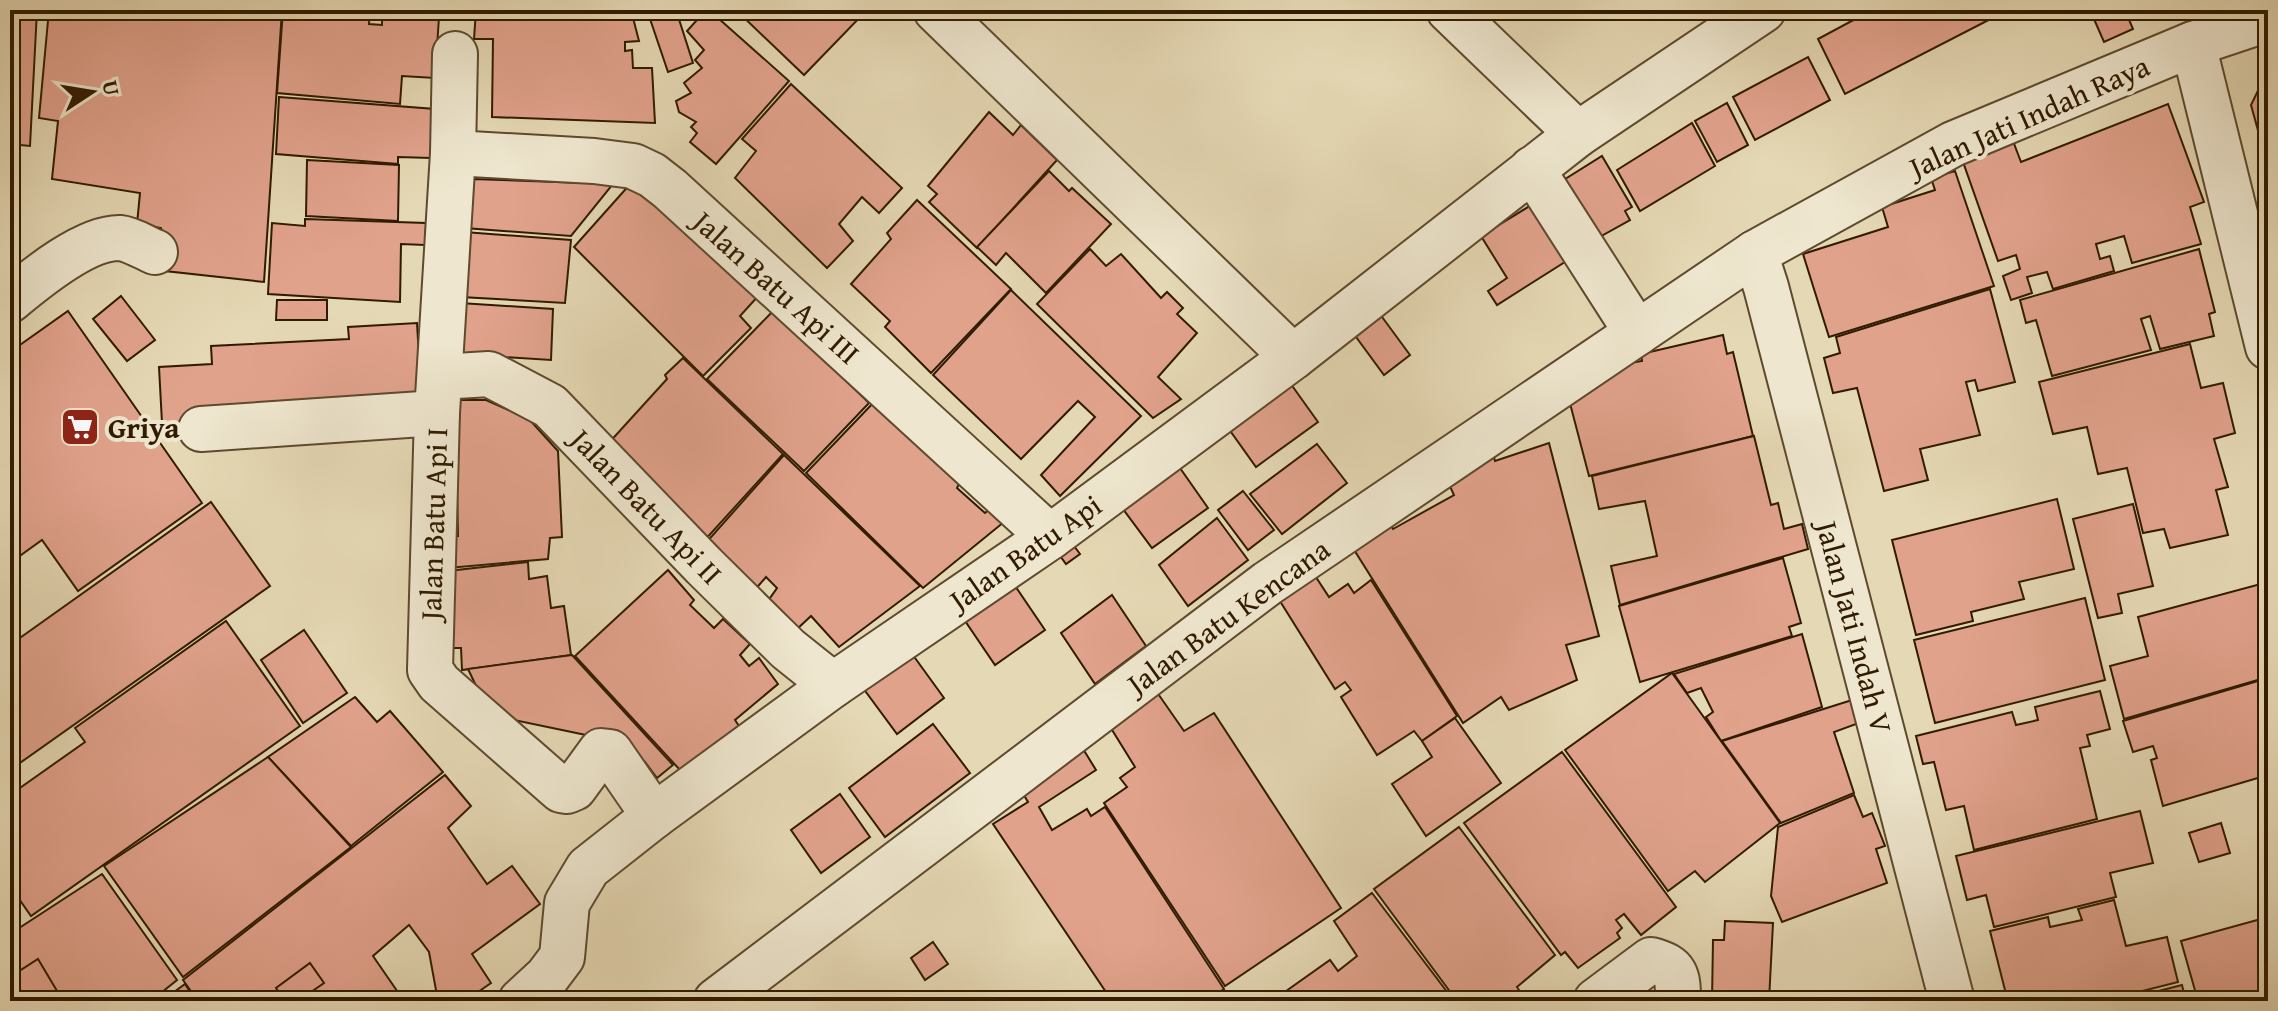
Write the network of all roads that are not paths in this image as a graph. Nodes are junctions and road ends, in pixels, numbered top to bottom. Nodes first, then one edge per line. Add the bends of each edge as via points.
1 (936, 10) edge
2 (1449, 10) edge
3 (1763, 10) edge
4 (2268, 19) edge
5 (2193, 44) junction
6 (455, 54) dead end
7 (1578, 134) junction
8 (453, 153) junction
9 (1532, 169) junction
10 (155, 252) dead end
11 (1755, 253) junction
12 (10, 300) edge
13 (1637, 333) junction
14 (2268, 347) edge
15 (1293, 357) junction
16 (439, 395) junction
17 (201, 429) dead end
18 (1050, 537) junction
19 (833, 685) junction
20 (654, 816) junction
21 (521, 1001) edge
22 (716, 1001) edge
23 (1596, 1001) edge
24 (1678, 1001) edge
25 (1952, 1001) edge

1 - 15 street
2 - 7 street
3 - 7 street, Jalan Batu Api
4 - 5 street, Jalan Jati Indah Raya
5 - 11 street, Jalan Jati Indah Raya via 1953,144
5 - 14 street
6 - 8 street, Jalan Batu Api I
7 - 9 street, Jalan Batu Api
8 - 16 street, Jalan Batu Api I
8 - 18 street, Jalan Batu Api III via 594,161 633,166 652,175
9 - 13 street
9 - 15 street, Jalan Batu Api
10 - 12 street via 122,238 103,240 45,271
11 - 13 street, Jalan Batu Kencana
11 - 25 street, Jalan Jati Indah V
13 - 22 street, Jalan Batu Kencana via 1268,583
15 - 18 street, Jalan Batu Api
16 - 17 street, Jalan Batu Api II
16 - 19 street, Jalan Batu Api II via 489,374 550,406 788,649
16 - 20 street, Jalan Batu Api I via 430,670 561,790 574,788 601,751 610,752
18 - 19 street, Jalan Batu Api
19 - 20 street, Jalan Batu Api
20 - 21 street, Jalan Batu Api via 588,868 567,903 562,957
23 - 24 street via 1651,960 1667,964 1678,978

